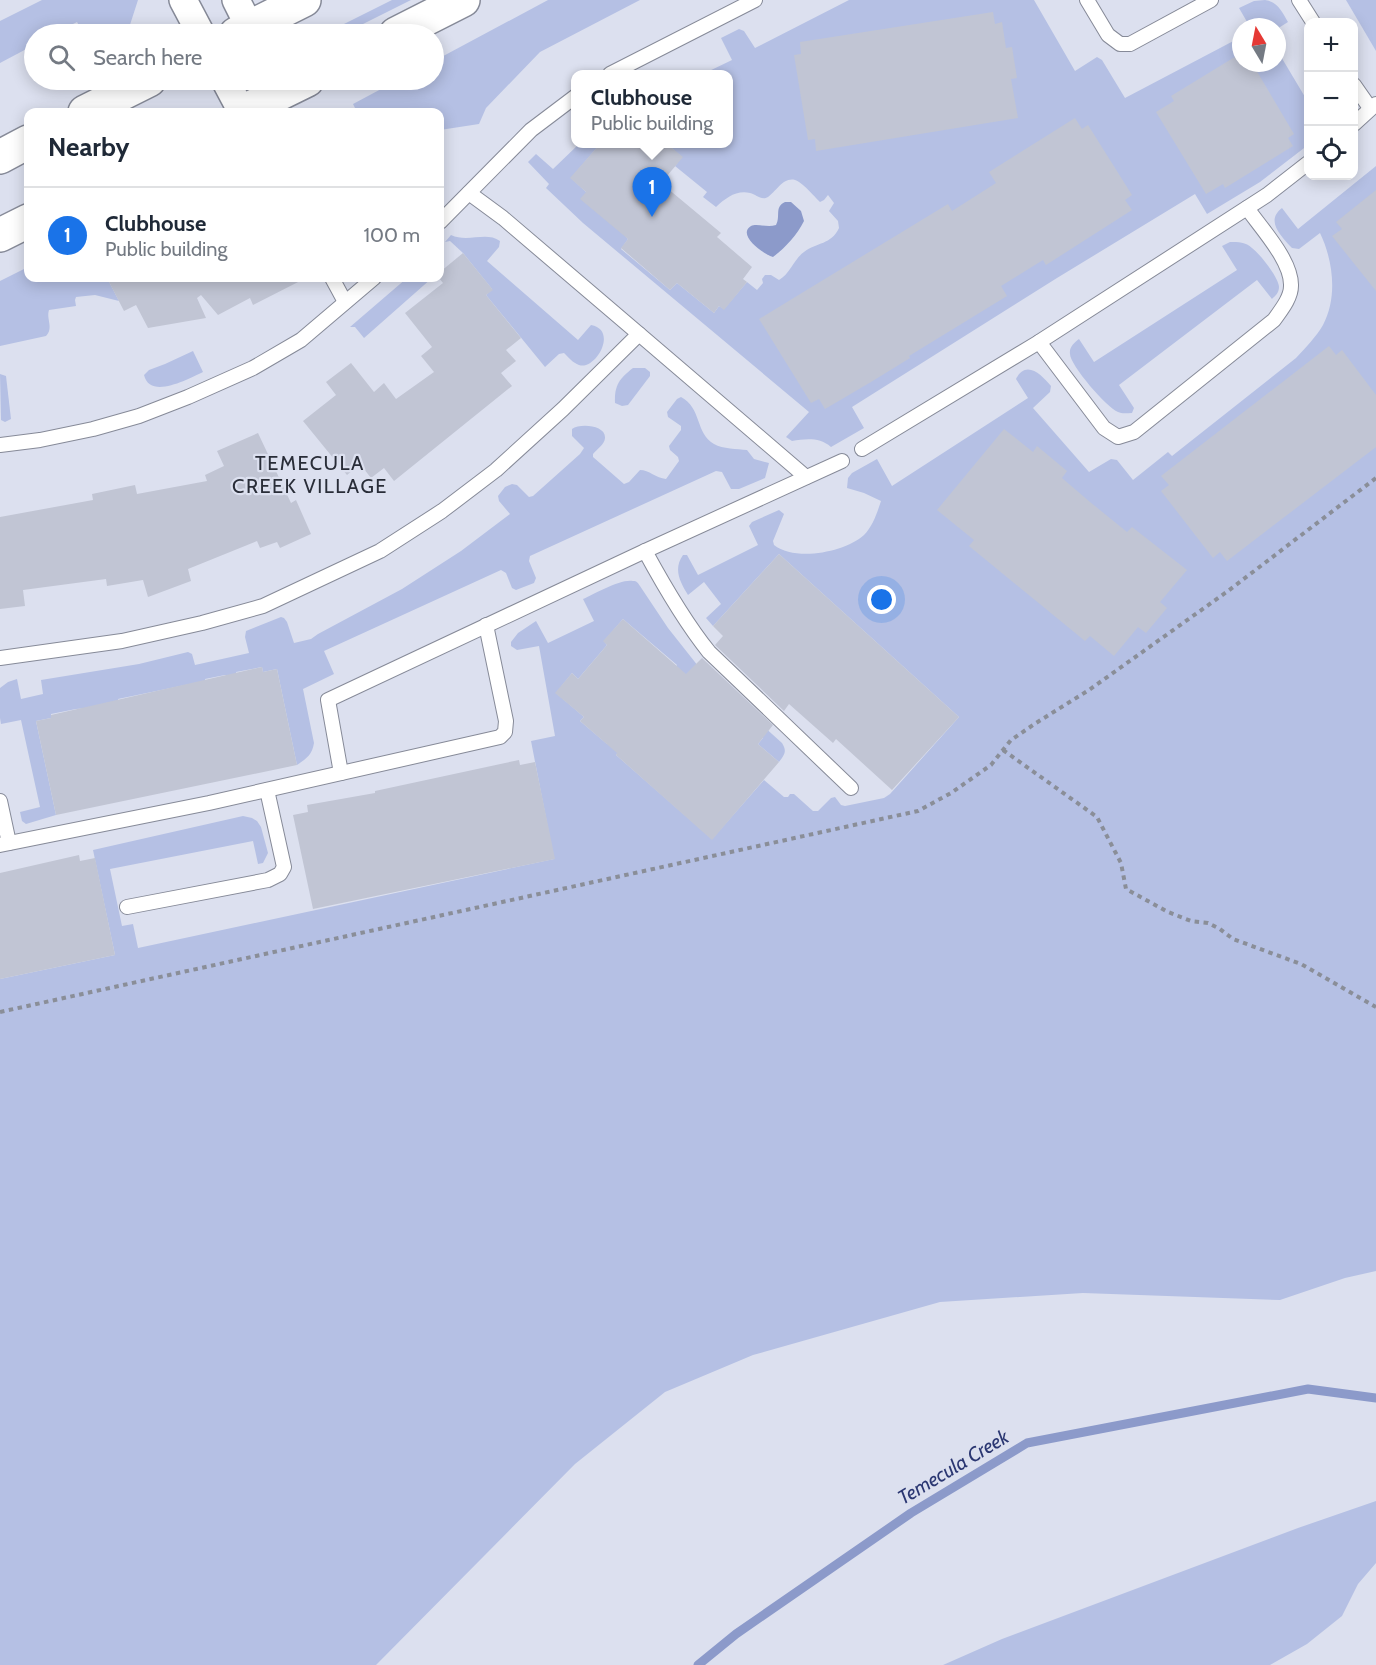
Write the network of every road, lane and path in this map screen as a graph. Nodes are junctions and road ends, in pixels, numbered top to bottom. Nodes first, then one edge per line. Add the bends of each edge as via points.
1 (183, 0) edge
2 (304, 0) edge
3 (464, 0) edge
4 (755, 0) edge
5 (1087, 0) edge
6 (1299, 0) edge
7 (1203, 2) edge
8 (1310, 18) edge
9 (196, 24) edge
10 (244, 24) edge
11 (416, 24) edge
12 (620, 70) edge
13 (129, 90) edge
14 (230, 90) edge
15 (1358, 90) edge
16 (277, 92) edge
17 (571, 100) edge
18 (1373, 106) edge
19 (94, 108) edge
20 (240, 108) edge
21 (249, 108) edge
22 (1358, 120) edge
23 (24, 144) edge
24 (0, 157) edge
25 (1304, 166) edge
26 (469, 193) junction
27 (1247, 208) junction
28 (444, 218) edge
29 (24, 223) edge
30 (0, 235) edge
31 (334, 282) edge
32 (368, 282) edge
33 (345, 302) junction
34 (639, 333) junction
35 (1039, 342) junction
36 (0, 445) edge
37 (862, 448) dead end
38 (842, 460) dead end
39 (806, 477) junction
40 (1376, 478) edge
41 (645, 550) junction
42 (486, 625) junction
43 (0, 658) edge
44 (1003, 750) junction
45 (341, 773) junction
46 (851, 788) dead end
47 (267, 790) junction
48 (0, 801) edge
49 (4, 844) edge
50 (128, 907) dead end
51 (1376, 1007) edge
52 (0, 1012) edge

1 - 9 street
2 - 10 main road
3 - 11 main road
4 - 12 lane
5 - 7 lane via 1108,35 1120,44 1130,44
6 - 8 lane
13 - 19 main road
14 - 20 street
15 - 18 lane
16 - 21 main road
17 - 26 lane via 531,130
18 - 22 lane
23 - 24 main road
25 - 27 lane
26 - 28 lane
26 - 34 lane
27 - 35 lane
27 - 35 lane via 1288,269 1291,287 1285,303 1274,320 1134,432 1118,437 1104,428
29 - 30 main road
31 - 33 lane
32 - 33 lane
33 - 36 lane via 301,340 254,368 188,397 93,429
34 - 39 lane
34 - 43 lane via 496,470 380,551 263,606 233,615 123,641
35 - 37 lane
38 - 39 lane
39 - 41 lane
40 - 44 path via 1228,591 1089,690 1019,734
41 - 42 lane
41 - 46 lane via 690,629
42 - 45 lane via 328,700
42 - 45 lane via 506,732 500,737
44 - 51 path via 1096,817 1121,863 1126,889 1168,912 1208,923 1233,939 1300,964
44 - 52 path via 991,765 918,811
45 - 47 lane
47 - 49 lane
47 - 50 lane via 284,867 280,874 268,880
48 - 49 lane

